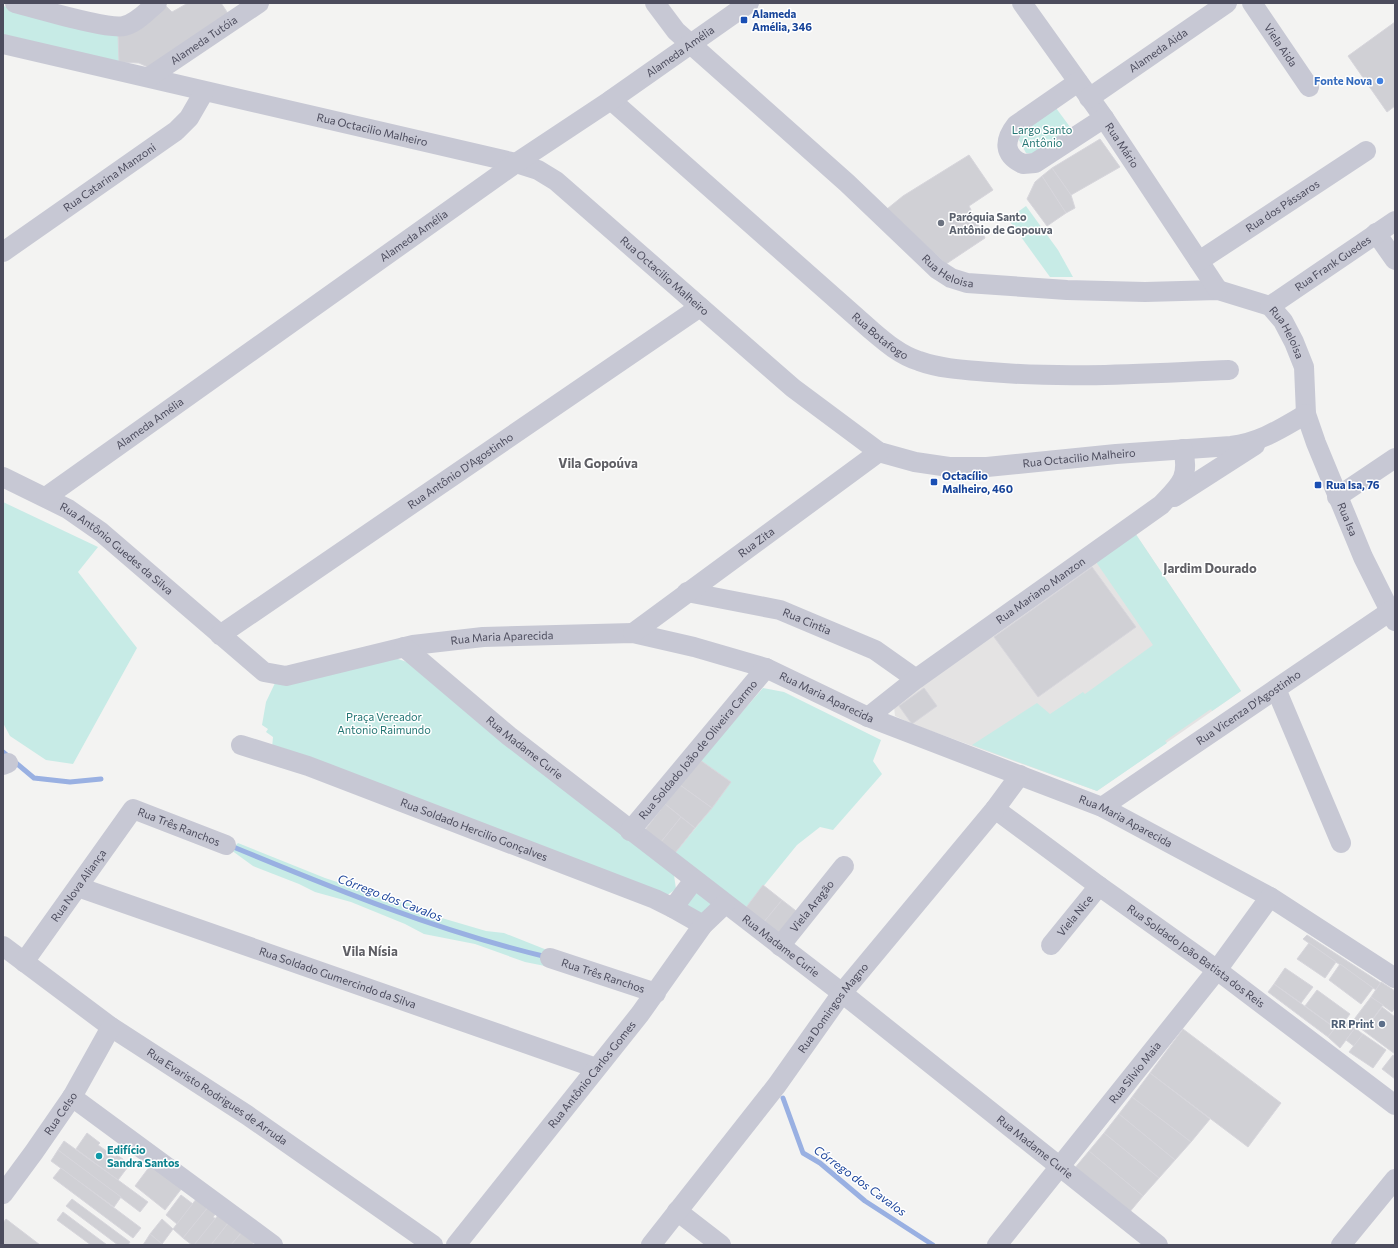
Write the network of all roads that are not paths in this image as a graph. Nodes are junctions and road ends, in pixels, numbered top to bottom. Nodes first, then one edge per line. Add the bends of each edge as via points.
1 (15, 3) edge
2 (157, 3) edge
3 (259, 3) edge
4 (655, 3) edge
5 (749, 3) edge
6 (1022, 3) edge
7 (1227, 3) edge
8 (1252, 3) edge
9 (3, 44) edge
10 (691, 44) junction
11 (148, 77) junction
12 (1309, 87) dead end
13 (1083, 90) junction
14 (204, 92) junction
15 (611, 100) junction
16 (1104, 118) junction
17 (1366, 151) dead end
18 (516, 163) junction
19 (1395, 221) edge
20 (1376, 233) junction
21 (3, 252) edge
22 (1395, 260) edge
23 (1199, 261) junction
24 (1218, 290) junction
25 (1270, 306) junction
26 (700, 307) junction
27 (1304, 366) joint
28 (1229, 370) dead end
29 (1306, 414) junction
30 (1265, 438) junction
31 (1183, 449) junction
32 (879, 452) junction
33 (1395, 458) edge
34 (81, 472) junction
35 (3, 477) edge
36 (46, 497) junction
37 (1337, 497) junction
38 (1161, 505) junction
39 (68, 509) junction
40 (688, 592) junction
41 (1394, 613) edge
42 (633, 633) junction
43 (220, 636) junction
44 (404, 647) junction
45 (766, 668) junction
46 (916, 679) junction
47 (1276, 689) junction
48 (868, 717) junction
49 (241, 745) dead end
50 (1020, 775) junction
51 (1102, 806) junction
52 (133, 809) joint
53 (995, 809) junction
54 (630, 831) junction
55 (1341, 843) dead end
56 (226, 845) dead end
57 (844, 866) dead end
58 (694, 880) junction
59 (1099, 886) junction
60 (78, 887) junction
61 (1270, 897) junction
62 (726, 904) junction
63 (673, 908) junction
64 (703, 925) junction
65 (3, 946) edge
66 (780, 946) junction
67 (1051, 946) dead end
68 (550, 958) dead end
69 (24, 962) junction
70 (1217, 970) junction
71 (1395, 978) edge
72 (656, 993) junction
73 (842, 993) junction
74 (111, 1027) junction
75 (596, 1068) junction
76 (72, 1097) junction
77 (1395, 1105) edge
78 (1060, 1167) junction
79 (1395, 1179) edge
80 (3, 1194) edge
81 (678, 1211) junction
82 (273, 1245) edge
83 (433, 1245) edge
84 (456, 1245) edge
85 (651, 1245) edge
86 (720, 1245) edge
87 (997, 1245) edge
88 (1158, 1245) edge
89 (1341, 1245) edge

1 - 2 street via 120,26 132,23
3 - 11 street, Alameda Tutóia
4 - 10 street, Rua Heloisa via 669,24
5 - 10 street, Alameda Amélia
6 - 13 street, Rua Mário
7 - 13 street, Alameda Aida
8 - 12 street, Viela Aida
9 - 11 street, Rua Octacilio Malheiro
10 - 15 street, Alameda Amélia
10 - 24 street, Rua Heloisa via 847,183 937,269 951,278 967,283 1067,290
11 - 14 street, Rua Octacilio Malheiro
13 - 16 street, Rua Mário
13 - 16 street via 1016,125 1007,140 1007,147 1013,157 1023,164 1035,163
14 - 18 street, Rua Octacilio Malheiro
14 - 21 street, Rua Catarina Manzoni via 180,128
15 - 18 street, Alameda Amélia
15 - 28 street, Rua Botafogo via 871,330 895,350 918,361 949,369 1082,376
16 - 23 street, Rua Mário
17 - 23 street, Rua dos Pássaros
18 - 26 street, Rua Octacilio Malheiro via 538,170 556,181
18 - 34 street, Alameda Amélia
19 - 20 street, Rua Frank Guedes
20 - 22 street
20 - 25 street, Rua Frank Guedes
23 - 24 street, Rua Mário
24 - 25 street, Rua Heloisa
25 - 27 street, Rua Heloisa via 1283,321
26 - 32 street, Rua Octacilio Malheiro via 793,388
26 - 43 street, Rua Antônio D'Agostinho
27 - 29 street, Rua Isa
29 - 30 street, Rua Octacilio Malheiro
29 - 37 street, Rua Isa
30 - 31 street, Rua Octacilio Malheiro via 1247,444
30 - 38 street
31 - 32 street, Rua Octacilio Malheiro via 949,467 915,462
31 - 38 street, Rua Mariano Manzon via 1186,469 1184,477
32 - 40 street, Rua Zita
33 - 37 street
34 - 36 street, Alameda Amélia
34 - 39 street, Alameda Amélia via 72,489
35 - 36 street, Rua Antônio Guedes da Silva
36 - 39 street, Rua Antônio Guedes da Silva
37 - 41 street, Rua Isa via 1363,557
38 - 46 street, Rua Mariano Manzon
39 - 43 street, Rua Antônio Guedes da Silva via 101,532
40 - 42 street, Rua Zita
40 - 46 street, Rua Cintia via 780,610 875,650
41 - 47 street, Rua Vicenza D'Agostinho
42 - 44 street, Rua Maria Aparecida via 483,637
42 - 45 street, Rua Maria Aparecida
43 - 44 street, Rua Maria Aparecida via 264,672 286,676
44 - 54 street, Rua Madame Curie via 509,736
45 - 48 street, Rua Maria Aparecida
45 - 54 street, Rua Soldado João de Oliveira Carmo
46 - 48 street, Rua Mariano Manzon
47 - 51 street, Rua Vicenza D'Agostinho
47 - 55 street
48 - 50 street, Rua Maria Aparecida
49 - 63 street, Rua Soldado Hercilio Gonçalves via 308,766
50 - 51 street, Rua Maria Aparecida
50 - 53 street, Rua Domingos Magno
51 - 61 street, Rua Maria Aparecida
52 - 56 street, Rua Três Ranchos
52 - 60 street, Rua Nova Aliança
53 - 59 street, Rua Soldado João Batista dos Reis
53 - 73 street, Rua Domingos Magno
54 - 58 street, Rua Madame Curie
57 - 66 street, Viela Aragão
58 - 62 street, Rua Madame Curie
58 - 63 street
59 - 67 street, Viela Nice
59 - 70 street, Rua Soldado João Batista dos Reis
60 - 69 street, Rua Nova Aliança
60 - 75 street, Rua Soldado Gumercindo da Silva
61 - 70 street, Rua Silvio Maia
61 - 71 street, Rua Maria Aparecida
62 - 64 street, Rua Antônio Carlos Gomes
62 - 66 street, Rua Madame Curie
63 - 64 street, Rua Soldado Hercilio Gonçalves
64 - 72 street, Rua Antônio Carlos Gomes
65 - 69 street, Rua Evaristo Rodrigues de Arruda
66 - 73 street, Rua Madame Curie
68 - 72 street, Rua Três Ranchos
69 - 74 street, Rua Evaristo Rodrigues de Arruda
70 - 77 street, Rua Soldado João Batista dos Reis
70 - 78 street, Rua Silvio Maia
72 - 75 street, Rua Antônio Carlos Gomes
73 - 78 street, Rua Madame Curie
73 - 81 street, Rua Domingos Magno via 777,1085
74 - 76 street, Rua Celso
74 - 83 street, Rua Evaristo Rodrigues de Arruda via 247,1115
75 - 84 street, Rua Antônio Carlos Gomes
76 - 80 street, Rua Celso
76 - 82 street
78 - 87 street, Rua Silvio Maia
78 - 88 street, Rua Madame Curie
79 - 89 street
81 - 85 street, Rua Domingos Magno
81 - 86 street

